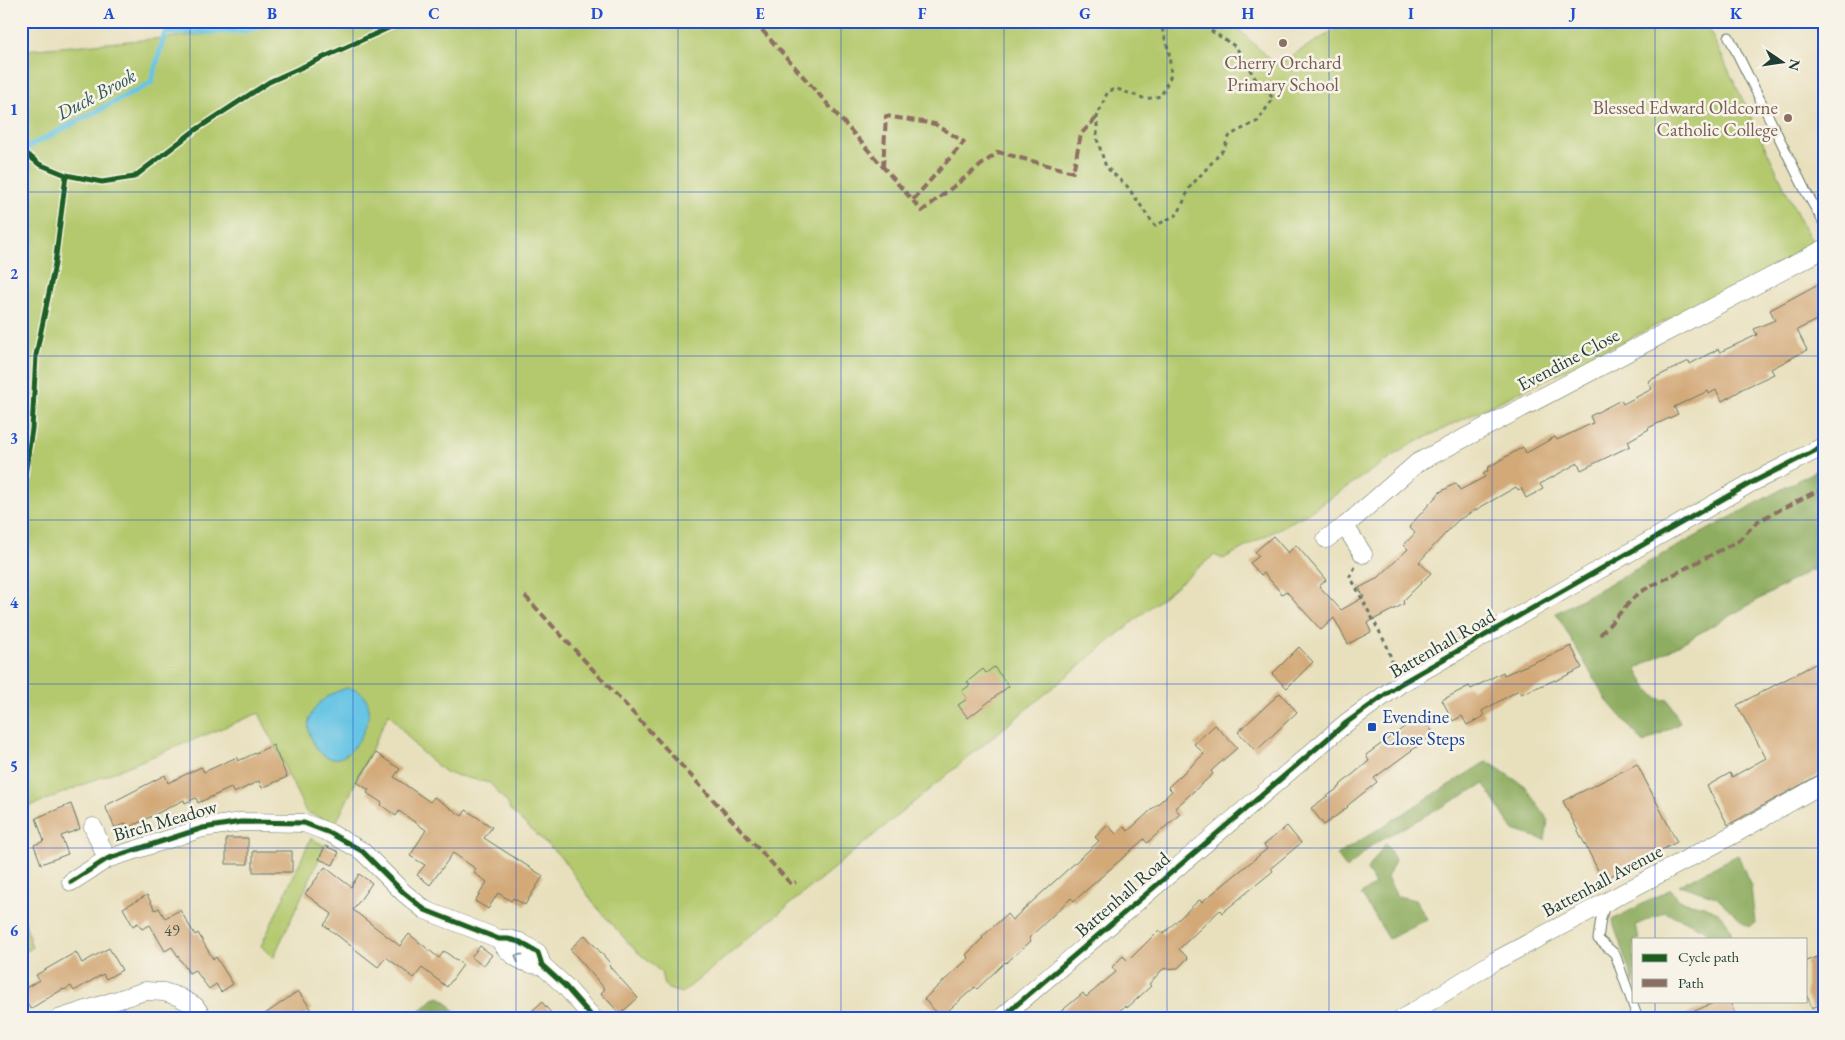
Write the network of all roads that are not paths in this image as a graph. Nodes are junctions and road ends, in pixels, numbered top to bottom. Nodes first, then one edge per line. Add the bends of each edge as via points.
1 (1729, 37) dead end
2 (1824, 223) edge
3 (1824, 249) edge
4 (1824, 446) edge
5 (1344, 526) junction
6 (1326, 539) dead end
7 (1363, 554) road end
8 (1824, 783) edge
9 (93, 827) dead end
10 (107, 859) junction
11 (72, 882) dead end
12 (1606, 902) junction
13 (58, 1019) edge
14 (204, 1019) edge
15 (594, 1019) edge
16 (1000, 1019) edge
17 (1402, 1019) edge
18 (1638, 1019) edge

1 - 2 lane
3 - 5 street, Evendine Close via 1416,463
4 - 16 street, Battenhall Road via 1749,484 1400,684 1338,729
5 - 6 street, Evendine Close
5 - 7 street
8 - 12 street, Battenhall Avenue
9 - 10 street, Birch Meadow
10 - 11 street, Birch Meadow
10 - 15 street, Birch Meadow via 203,828 241,822 304,823 362,851 424,910 498,939 504,947 532,966 542,965
12 - 17 street, Battenhall Avenue via 1495,961
12 - 18 lane via 1598,939 1615,954
13 - 14 street via 145,991 179,997 196,1006

